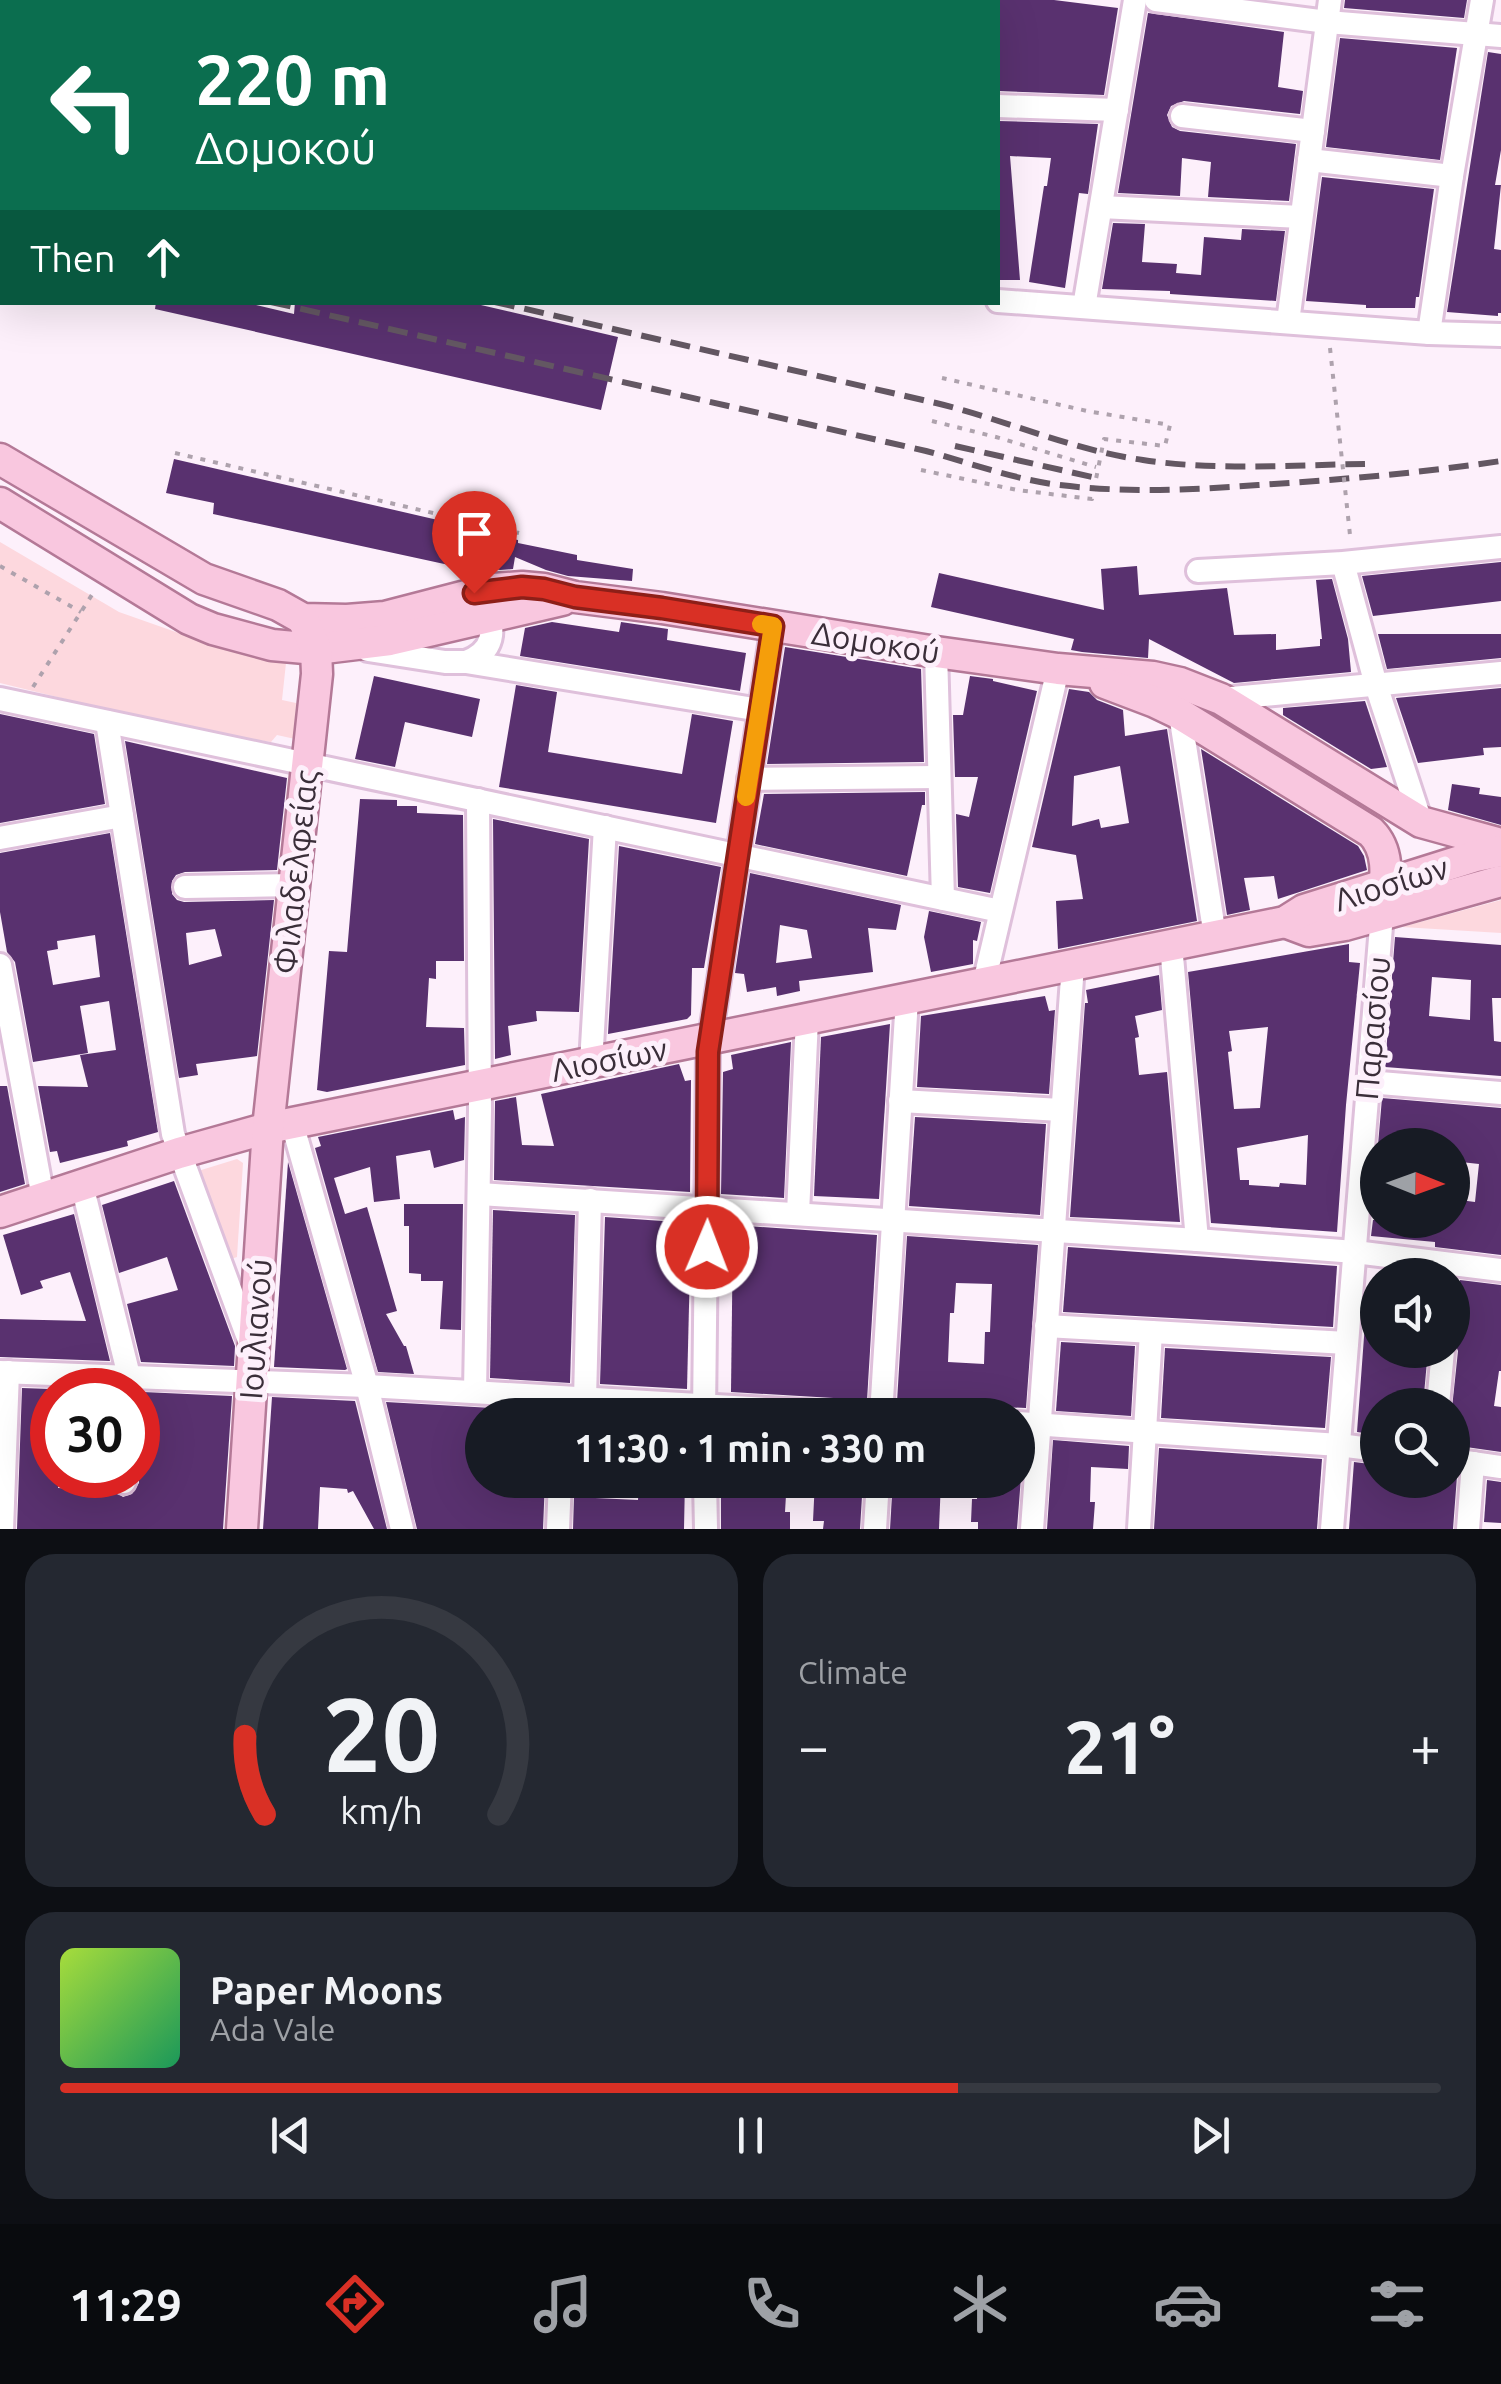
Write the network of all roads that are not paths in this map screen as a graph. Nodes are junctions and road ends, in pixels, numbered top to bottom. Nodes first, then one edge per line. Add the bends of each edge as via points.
1 (1135, 0) edge
2 (1156, 0) edge
3 (1482, 0) edge
4 (1233, 5) edge
5 (1329, 11) edge
6 (1477, 32) junction
7 (1501, 36) edge
8 (1000, 106) edge
9 (1117, 110) junction
10 (1182, 116) dead end
11 (1313, 131) junction
12 (1309, 160) junction
13 (1452, 176) junction
14 (1101, 207) junction
15 (1302, 217) junction
16 (1000, 301) edge
17 (1084, 306) junction
18 (1288, 322) junction
19 (1429, 333) junction
20 (1501, 335) edge
21 (0, 459) edge
22 (0, 503) edge
23 (1501, 546) edge
24 (1343, 562) junction
25 (1198, 571) dead end
26 (474, 602) junction
27 (302, 619) junction
28 (773, 626) junction
29 (348, 647) junction
30 (316, 649) junction
31 (936, 652) junction
32 (466, 662) junction
33 (1058, 669) junction
34 (1501, 673) edge
35 (1376, 685) junction
36 (1272, 694) junction
37 (1220, 699) junction
38 (11, 702) edge
39 (760, 710) junction
40 (1180, 714) junction
41 (107, 722) junction
42 (1264, 726) junction
43 (306, 764) junction
44 (938, 777) junction
45 (749, 779) junction
46 (478, 800) junction
47 (122, 816) junction
48 (1435, 826) junction
49 (606, 827) junction
50 (1501, 833) edge
51 (0, 838) edge
52 (1501, 848) edge
53 (737, 855) junction
54 (1501, 881) edge
55 (294, 886) junction
56 (185, 887) dead end
57 (943, 899) junction
58 (1383, 899) junction
59 (1000, 911) junction
60 (1216, 936) junction
61 (1172, 945) junction
62 (0, 965) edge
63 (1072, 965) junction
64 (984, 983) junction
65 (907, 999) junction
66 (806, 1019) junction
67 (710, 1039) junction
68 (591, 1063) junction
69 (1368, 1082) junction
70 (480, 1085) junction
71 (1501, 1093) edge
72 (900, 1101) junction
73 (1062, 1110) junction
74 (280, 1126) junction
75 (178, 1153) junction
76 (82, 1185) junction
77 (480, 1194) junction
78 (42, 1198) junction
79 (590, 1200) junction
80 (708, 1207) junction
81 (0, 1212) edge
82 (798, 1213) junction
83 (893, 1220) junction
84 (1053, 1230) junction
85 (1196, 1240) junction
86 (1354, 1252) junction
87 (1388, 1258) edge
88 (1470, 1269) edge
89 (1501, 1270) edge
90 (1046, 1326) junction
91 (1151, 1332) junction
92 (1347, 1343) junction
93 (125, 1368) edge
94 (253, 1368) junction
95 (4, 1372) edge
96 (30, 1374) edge
97 (160, 1379) edge
98 (367, 1386) junction
99 (475, 1392) junction
100 (522, 1398) edge
101 (571, 1398) edge
102 (704, 1398) edge
103 (882, 1398) edge
104 (1033, 1398) edge
105 (1035, 1424) edge
106 (1145, 1432) junction
107 (1338, 1445) junction
108 (1360, 1448) edge
109 (1470, 1462) edge
110 (1501, 1467) edge
111 (559, 1498) edge
112 (705, 1498) edge
113 (877, 1498) edge
114 (1031, 1498) edge
115 (1466, 1498) edge
116 (2, 1529) edge
117 (242, 1529) edge
118 (402, 1529) edge
119 (558, 1529) edge
120 (706, 1529) edge
121 (875, 1529) edge
122 (1032, 1529) edge
123 (1139, 1529) edge
124 (1332, 1529) edge
125 (1468, 1529) edge

1 - 9 street
2 - 4 street
3 - 6 street
4 - 5 street
5 - 6 street
5 - 11 street
6 - 7 street
6 - 13 street
8 - 9 street
9 - 14 street
10 - 11 street
11 - 12 street
12 - 13 street
12 - 15 street
13 - 19 street
14 - 15 street
14 - 17 street
15 - 18 street
16 - 17 street
17 - 18 street
18 - 19 street
19 - 20 street
21 - 27 main road via 204,579
22 - 30 main road via 190,619 272,645
23 - 24 street
24 - 25 street
24 - 35 street
26 - 27 main road via 386,617
26 - 28 main road, Δομοκού via 522,587
26 - 29 main road via 408,637
26 - 32 street via 492,632 490,642
27 - 30 main road, Φιλαδελφείας
28 - 31 main road, Δομοκού
28 - 39 street
29 - 30 main road
29 - 32 street
30 - 43 main road, Φιλαδελφείας
31 - 33 main road, Δομοκού
31 - 44 street
32 - 39 street
33 - 37 main road, Δομοκού via 1153,677
33 - 40 main road, Δομοκού
33 - 59 street
34 - 35 street
35 - 36 street
35 - 48 street
36 - 37 street
36 - 42 street
37 - 42 main road, Δομοκού
38 - 41 street
39 - 45 street
40 - 58 main road, Δομοκού via 1371,832 1386,863
40 - 60 street
41 - 43 street
41 - 47 street
42 - 48 main road, Δομοκού
43 - 46 street
43 - 55 main road, Φιλαδελφείας
44 - 45 street
44 - 57 street
45 - 53 street
46 - 49 street
46 - 70 street
47 - 51 street
47 - 75 street
48 - 50 street
48 - 52 main road, Δομοκού
49 - 53 street
49 - 68 street
52 - 58 main road, Λιοσίων
53 - 57 street
53 - 67 street
54 - 58 main road, Λιοσίων
55 - 56 street
55 - 74 main road, Φιλαδελφείας
57 - 59 street
58 - 60 main road, Λιοσίων via 1304,910 1285,922
58 - 69 street, Παρασίου
59 - 64 street
60 - 61 main road, Λιοσίων
61 - 63 main road, Λιοσίων
61 - 85 street
62 - 78 street
63 - 64 main road, Λιοσίων
63 - 73 street
64 - 65 main road, Λιοσίων
65 - 66 main road, Λιοσίων
65 - 72 street
66 - 67 main road, Λιοσίων
66 - 82 street
67 - 68 main road, Λιοσίων
67 - 80 street
68 - 70 main road, Λιοσίων
69 - 71 street
69 - 86 street, Παρασίου
70 - 74 main road, Λιοσίων
70 - 77 street
72 - 73 street
72 - 83 street
73 - 84 street
74 - 75 main road, Λιοσίων
74 - 94 main road, Ιουλιανού
74 - 98 street
75 - 76 main road, Λιοσίων
75 - 94 street
76 - 78 main road, Λιοσίων
76 - 93 street
77 - 79 street
77 - 99 street
78 - 81 main road, Λιοσίων
79 - 80 street
79 - 101 street
80 - 82 street
80 - 102 street
82 - 83 street
83 - 84 street
83 - 103 street
84 - 85 street
84 - 90 street
85 - 86 street
86 - 87 street
86 - 92 street, Παρασίου
88 - 89 street
90 - 91 street
90 - 104 street
91 - 92 street
91 - 106 street
92 - 107 street, Παρασίου
94 - 97 street
94 - 98 street
94 - 117 main road, Ιουλιανού
95 - 96 street
95 - 116 street
98 - 99 street
98 - 118 street
99 - 100 street
105 - 106 street
106 - 107 street
106 - 123 street
107 - 108 street
107 - 124 street, Παρασίου
109 - 110 street
111 - 119 street
112 - 120 street
113 - 121 street
114 - 122 street
115 - 125 street

